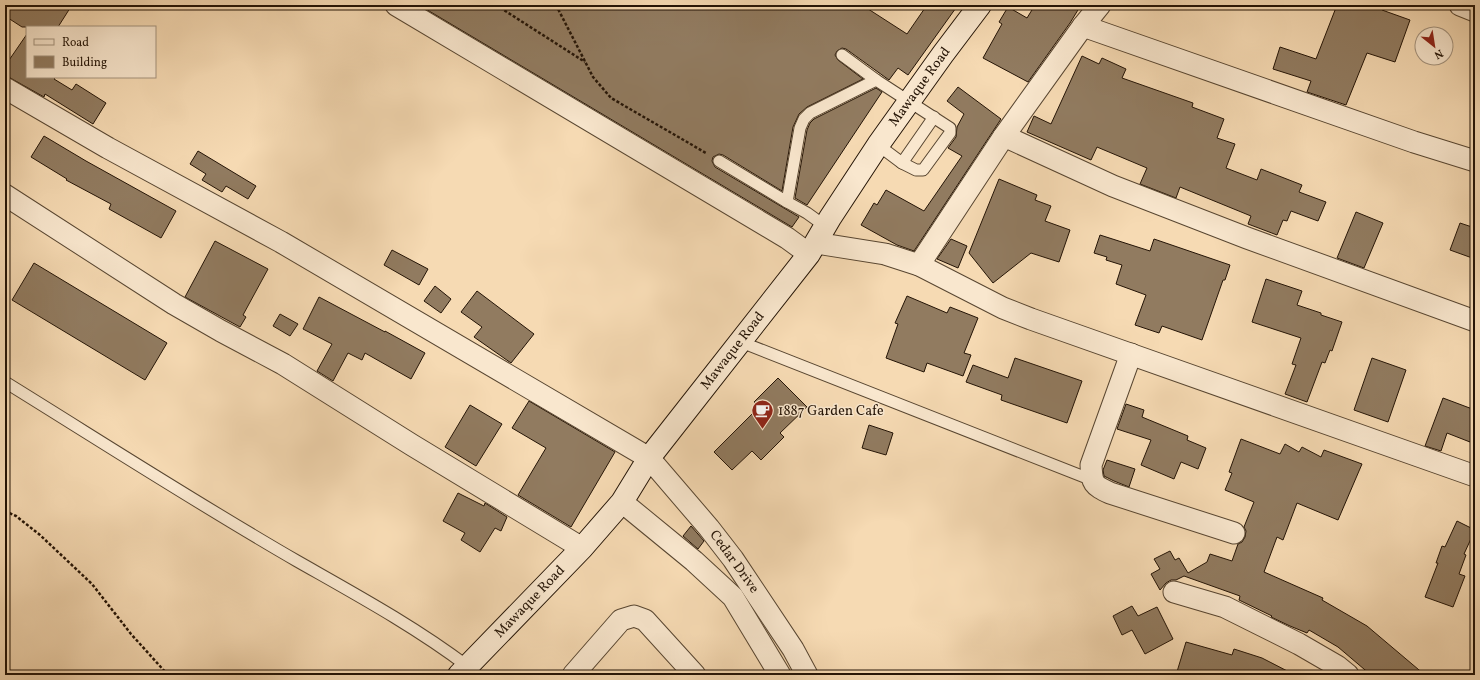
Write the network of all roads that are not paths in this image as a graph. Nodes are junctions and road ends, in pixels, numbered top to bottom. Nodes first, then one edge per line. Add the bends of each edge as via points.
1 (396, 5) edge
2 (980, 5) edge
3 (1100, 5) edge
4 (1460, 5) edge
5 (1475, 11) edge
6 (1083, 26) junction
7 (842, 55) dead end
8 (876, 80) junction
9 (5, 88) edge
10 (910, 101) junction
11 (934, 117) junction
12 (1004, 136) junction
13 (878, 145) junction
14 (719, 161) road end
15 (1475, 161) edge
16 (902, 163) junction
17 (5, 195) edge
18 (787, 202) junction
19 (817, 241) junction
20 (919, 265) junction
21 (1475, 321) edge
22 (741, 342) junction
23 (1131, 354) junction
24 (5, 382) edge
25 (649, 458) junction
26 (1475, 476) edge
27 (1092, 480) junction
28 (622, 502) junction
29 (1234, 533) dead end
30 (582, 548) junction
31 (1174, 592) dead end
32 (463, 671) edge
33 (573, 675) edge
34 (695, 675) edge
35 (780, 675) edge
36 (807, 675) edge
37 (1348, 675) edge

1 - 19 street via 787,238
2 - 10 main road, Mawaque Road
3 - 6 street
4 - 5 street
6 - 12 street
6 - 15 street
7 - 8 lane
8 - 10 lane
8 - 18 lane via 810,113 804,120 800,128
9 - 25 street, Cedar Drive via 108,148 281,242
10 - 11 lane
10 - 13 main road, Mawaque Road
11 - 16 lane
11 - 16 lane via 950,128 950,133 924,170 916,170
12 - 20 street
12 - 21 street via 1113,186
13 - 16 lane
13 - 19 main road, Mawaque Road
14 - 18 lane
17 - 30 street via 174,304 283,364
18 - 19 lane via 807,213
19 - 20 street via 885,254
19 - 22 main road, Mawaque Road
20 - 23 street via 1003,308
22 - 25 main road, Mawaque Road
22 - 27 lane
23 - 26 street
23 - 27 street via 1091,465
24 - 32 lane via 197,501 440,646
25 - 28 main road, Mawaque Road
25 - 36 street, Cedar Drive via 733,558 793,649
27 - 29 street via 1098,488 1110,493
28 - 30 main road, Mawaque Road
28 - 35 street, Cedar Drive via 733,597
30 - 32 main road, Mawaque Road
31 - 37 street via 1225,607 1299,644
33 - 34 street via 621,620 634,616 645,620

